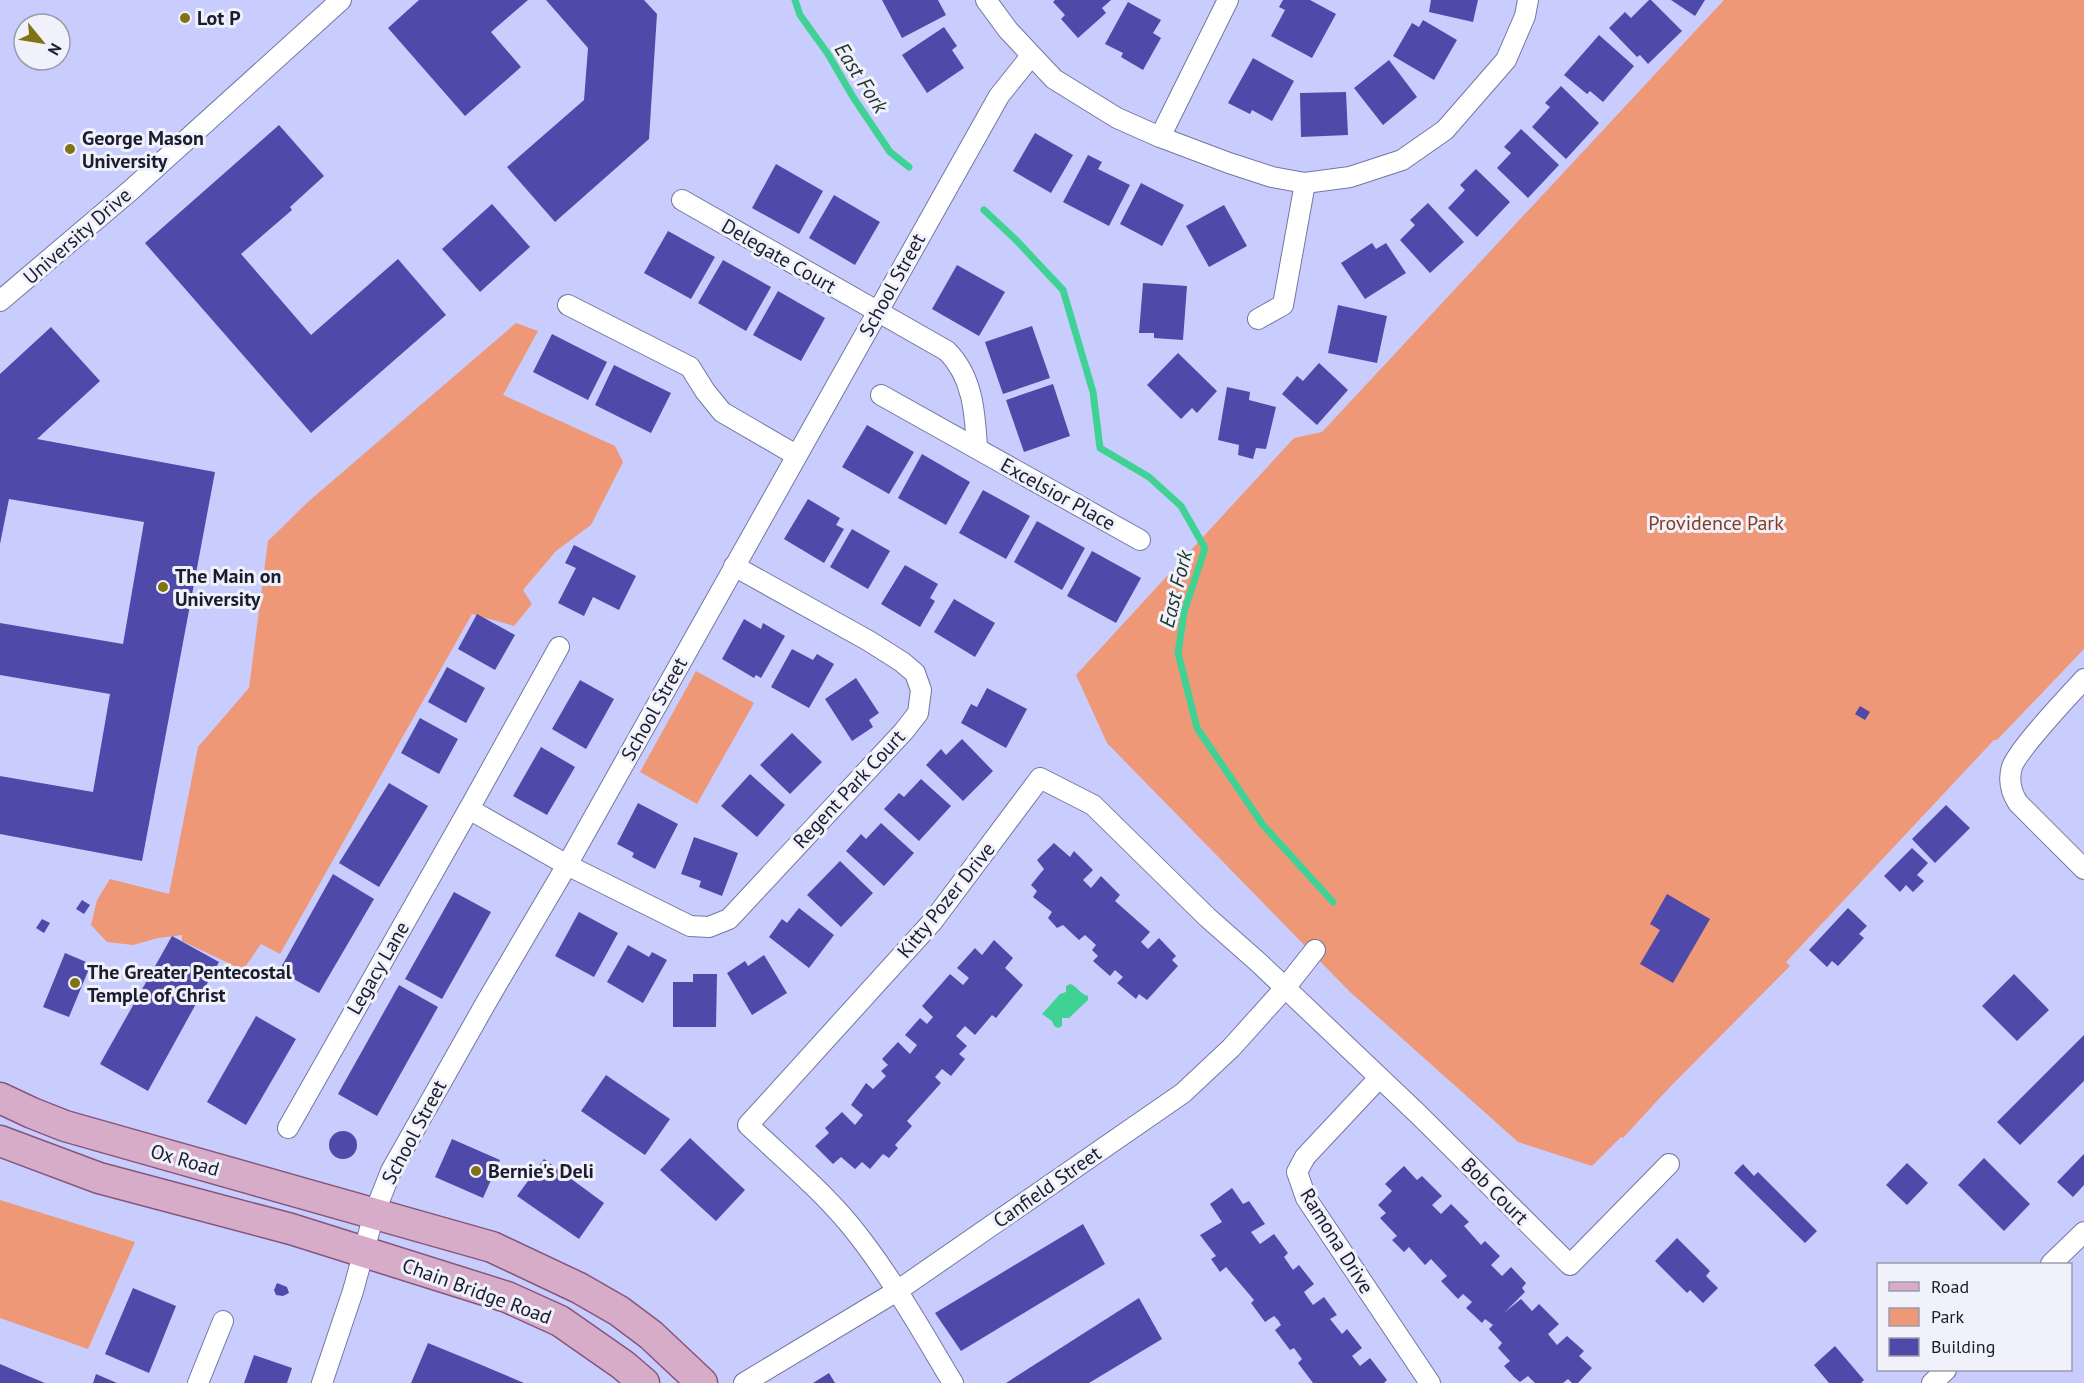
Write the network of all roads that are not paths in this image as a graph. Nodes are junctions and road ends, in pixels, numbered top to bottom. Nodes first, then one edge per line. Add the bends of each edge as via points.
1 (341, 0) edge
2 (986, 0) edge
3 (1228, 0) edge
4 (1528, 0) edge
5 (1031, 56) junction
6 (1160, 137) junction
7 (1305, 183) junction
8 (682, 200) dead end
9 (0, 301) edge
10 (568, 305) dead end
11 (877, 312) junction
12 (1258, 319) dead end
13 (881, 395) dead end
14 (977, 448) junction
15 (796, 455) junction
16 (1140, 540) dead end
17 (734, 566) junction
18 (559, 647) dead end
19 (2084, 679) edge
20 (469, 809) junction
21 (567, 865) junction
22 (2084, 869) edge
23 (1315, 950) dead end
24 (1285, 988) junction
25 (1316, 1019) joint
26 (1379, 1078) junction
27 (0, 1098) edge
28 (288, 1128) dead end
29 (0, 1142) edge
30 (1669, 1164) dead end
31 (374, 1214) junction
32 (2084, 1232) edge
33 (364, 1251) junction
34 (2052, 1263) edge
35 (897, 1291) junction
36 (223, 1321) dead end
37 (1945, 1371) edge
38 (198, 1383) edge
39 (322, 1383) edge
40 (644, 1383) edge
41 (702, 1383) edge
42 (744, 1383) edge
43 (953, 1383) edge
44 (1430, 1383) edge
45 (1932, 1383) edge

1 - 9 street, University Drive via 131,190
2 - 5 street
3 - 6 street
4 - 7 street via 1506,60 1445,130 1402,160 1350,177
5 - 6 street via 1054,79 1089,102
5 - 11 street, School Street via 999,96
6 - 7 street via 1272,177
7 - 12 street via 1283,306
8 - 11 street, Delegate Court
10 - 15 street via 690,367 722,412
11 - 14 street via 947,351 959,363 975,406
11 - 15 street, School Street
13 - 14 street, Excelsior Place
14 - 16 street, Excelsior Place
15 - 17 street, School Street
17 - 21 street, School Street
17 - 21 street, Regent Park Court via 902,662 915,673 921,690 918,713 729,919 709,927 690,926
18 - 20 street, Legacy Lane
19 - 22 street via 2025,746 2015,760 2010,778 2018,803
20 - 21 street
20 - 28 street, Legacy Lane
21 - 31 street, School Street via 391,1172
23 - 24 street, Canfield Street
24 - 25 street, Kitty Pozer Drive
24 - 35 street, Canfield Street via 1231,1048 1183,1093
24 - 35 street, Kitty Pozer Drive via 1093,805 1040,778 933,921 748,1125 850,1225
25 - 26 street, Bob Court
26 - 30 street, Bob Court via 1570,1265
26 - 44 street, Ramona Drive via 1305,1158 1297,1172 1306,1198
27 - 31 main road, Ox Road via 66,1126
29 - 33 main road, Ox Road via 99,1178
31 - 33 street, School Street
31 - 41 main road, Chain Bridge Road via 492,1247 579,1288 651,1335
32 - 34 street
33 - 39 street, School Street
33 - 40 main road, Chain Bridge Road via 507,1297 560,1321
35 - 42 street, Canfield Street
35 - 43 street
36 - 38 street
37 - 45 street

